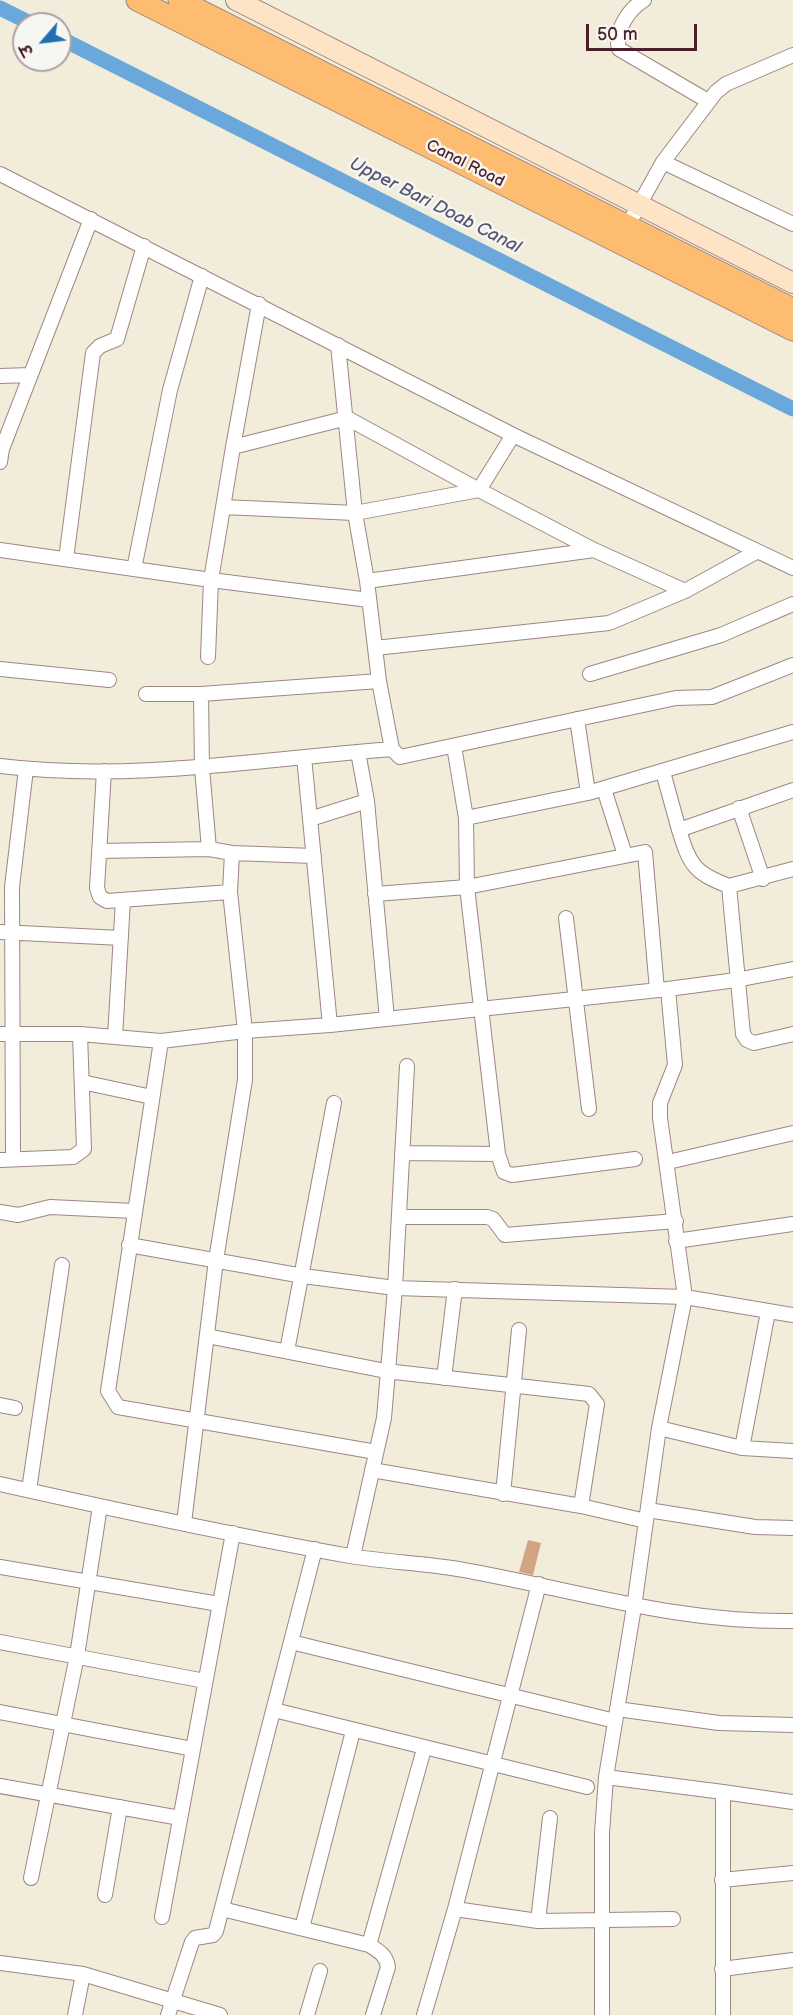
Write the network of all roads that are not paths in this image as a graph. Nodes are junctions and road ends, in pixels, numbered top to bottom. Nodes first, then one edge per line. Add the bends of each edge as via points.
1 (137, 0) edge
2 (179, 0) edge
3 (236, 0) edge
4 (644, 0) edge
5 (793, 55) edge
6 (708, 101) junction
7 (663, 162) junction
8 (0, 174) edge
9 (639, 205) junction
10 (91, 219) junction
11 (793, 224) edge
12 (628, 225) junction
13 (144, 246) junction
14 (202, 276) junction
15 (793, 283) edge
16 (259, 304) junction
17 (793, 309) edge
18 (793, 330) edge
19 (338, 345) junction
20 (30, 375) junction
21 (0, 376) edge
22 (347, 418) junction
23 (513, 435) junction
24 (233, 447) junction
25 (1, 454) edge
26 (479, 490) junction
27 (223, 507) junction
28 (355, 513) junction
29 (0, 550) edge
30 (594, 550) junction
31 (756, 552) junction
32 (66, 559) junction
33 (793, 568) edge
34 (134, 569) junction
35 (211, 580) junction
36 (367, 581) junction
37 (685, 591) junction
38 (369, 600) junction
39 (793, 604) edge
40 (375, 648) junction
41 (208, 657) dead end
42 (793, 665) edge
43 (0, 669) edge
44 (590, 674) dead end
45 (109, 680) dead end
46 (379, 681) junction
47 (146, 694) dead end
48 (201, 694) junction
49 (577, 719) junction
50 (793, 732) edge
51 (454, 746) junction
52 (392, 749) junction
53 (358, 752) junction
54 (304, 757) junction
55 (0, 766) edge
56 (202, 768) junction
57 (26, 769) junction
58 (104, 771) junction
59 (663, 772) junction
60 (604, 789) junction
61 (793, 790) edge
62 (588, 793) junction
63 (367, 801) junction
64 (739, 808) junction
65 (466, 818) junction
66 (310, 819) junction
67 (679, 830) junction
68 (209, 849) junction
69 (99, 851) junction
70 (232, 853) junction
71 (625, 855) junction
72 (314, 856) junction
73 (793, 869) edge
74 (763, 879) junction
75 (729, 886) junction
76 (467, 887) junction
77 (230, 892) junction
78 (375, 894) junction
79 (123, 900) junction
80 (566, 918) dead end
81 (6, 932) edge
82 (121, 938) junction
83 (793, 969) edge
84 (736, 981) junction
85 (662, 990) junction
86 (575, 999) junction
87 (482, 1008) junction
88 (387, 1019) junction
89 (330, 1025) junction
90 (245, 1031) junction
91 (6, 1034) edge
92 (80, 1034) junction
93 (793, 1034) edge
94 (115, 1037) junction
95 (161, 1041) junction
96 (407, 1066) dead end
97 (82, 1083) junction
98 (152, 1097) junction
99 (334, 1102) dead end
100 (589, 1109) dead end
101 (7, 1131) edge
102 (793, 1133) edge
103 (402, 1153) junction
104 (498, 1154) junction
105 (7, 1159) edge
106 (635, 1159) dead end
107 (668, 1162) junction
108 (134, 1210) junction
109 (0, 1212) edge
110 (399, 1217) junction
111 (676, 1221) junction
112 (793, 1224) edge
113 (676, 1241) junction
114 (129, 1245) junction
115 (216, 1260) junction
116 (62, 1265) dead end
117 (303, 1276) junction
118 (395, 1288) junction
119 (455, 1289) junction
120 (685, 1297) junction
121 (768, 1312) junction
122 (793, 1315) edge
123 (519, 1330) dead end
124 (207, 1336) junction
125 (287, 1351) junction
126 (386, 1371) junction
127 (444, 1378) junction
128 (514, 1386) junction
129 (0, 1405) edge
130 (15, 1408) dead end
131 (198, 1422) junction
132 (659, 1428) junction
133 (742, 1448) junction
134 (793, 1451) edge
135 (376, 1452) junction
136 (372, 1470) junction
137 (0, 1484) edge
138 (29, 1490) junction
139 (503, 1494) junction
140 (100, 1506) junction
141 (581, 1506) junction
142 (647, 1516) junction
143 (184, 1523) junction
144 (793, 1528) edge
145 (232, 1533) junction
146 (315, 1549) junction
147 (353, 1556) junction
148 (0, 1567) edge
149 (88, 1582) junction
150 (539, 1584) junction
151 (219, 1604) junction
152 (634, 1607) junction
153 (793, 1621) edge
154 (0, 1642) edge
155 (291, 1642) junction
156 (77, 1656) junction
157 (205, 1681) junction
158 (509, 1698) junction
159 (274, 1710) junction
160 (0, 1712) edge
161 (616, 1715) junction
162 (62, 1724) junction
163 (793, 1725) edge
164 (353, 1731) junction
165 (193, 1749) junction
166 (424, 1749) junction
167 (492, 1765) junction
168 (606, 1777) junction
169 (0, 1785) edge
170 (587, 1787) dead end
171 (723, 1792) junction
172 (46, 1795) junction
173 (793, 1802) edge
174 (120, 1807) junction
175 (180, 1818) junction
176 (550, 1818) dead end
177 (793, 1874) edge
178 (31, 1878) dead end
179 (722, 1880) junction
180 (105, 1895) dead end
181 (222, 1909) junction
182 (455, 1909) junction
183 (162, 1917) dead end
184 (673, 1918) dead end
185 (601, 1920) junction
186 (538, 1921) junction
187 (302, 1928) junction
188 (369, 1945) junction
189 (793, 1960) edge
190 (0, 1963) edge
191 (722, 1969) junction
192 (320, 1971) dead end
193 (83, 1974) junction
194 (172, 1999) junction
195 (75, 2015) edge
196 (168, 2015) edge
197 (220, 2015) edge
198 (307, 2015) edge
199 (373, 2015) edge
200 (424, 2015) edge
201 (602, 2015) edge
202 (723, 2015) edge

1 - 18 main road, Canal Road
2 - 12 main road, Canal Road
3 - 9 street
4 - 6 street via 626,18 618,35 619,49
5 - 6 street via 726,84
6 - 7 street
7 - 9 street
7 - 11 street
8 - 10 street
9 - 12 street
9 - 15 street
10 - 13 street
10 - 20 street
12 - 17 main road, Canal Road
13 - 14 street
13 - 32 street via 117,339 93,352
14 - 16 street
14 - 34 street via 170,390
16 - 19 street
16 - 24 street
19 - 22 street
19 - 23 street
20 - 21 street
20 - 25 street
22 - 24 street
22 - 26 street
22 - 28 street
23 - 26 street
23 - 31 street
24 - 27 street
26 - 28 street
26 - 30 street
27 - 28 street
27 - 35 street
28 - 36 street
29 - 32 street
30 - 36 street
30 - 37 street
31 - 33 street
31 - 37 street
32 - 34 street
34 - 35 street
35 - 38 street
35 - 41 street
36 - 38 street
37 - 40 street via 609,623
38 - 40 street
39 - 44 street via 721,635
40 - 46 street
42 - 49 street via 712,697 676,698
43 - 45 street
46 - 48 street
46 - 52 street
47 - 48 street
48 - 56 street
49 - 51 street
49 - 62 street
50 - 59 street
51 - 52 street via 400,757
51 - 65 street
52 - 53 street
53 - 54 street
53 - 63 street
54 - 56 street
54 - 66 street
55 - 57 street
56 - 58 street
56 - 68 street
57 - 58 street
57 - 81 street
58 - 69 street
59 - 60 street
59 - 67 street
60 - 62 street
60 - 71 street
61 - 64 street
62 - 65 street
63 - 66 street
63 - 78 street
64 - 67 street
64 - 74 street
65 - 76 street
66 - 72 street
67 - 75 street via 695,870
68 - 69 street
68 - 70 street
69 - 79 street via 98,893 107,901
70 - 72 street
70 - 77 street
71 - 76 street
71 - 85 street via 645,852
72 - 89 street
73 - 74 street
74 - 75 street
75 - 84 street
76 - 78 street
76 - 87 street
77 - 79 street
77 - 90 street
78 - 88 street
79 - 82 street
80 - 86 street
81 - 82 street
81 - 91 street
82 - 94 street
83 - 84 street
84 - 85 street
84 - 93 street via 747,1041 754,1043
85 - 86 street
85 - 107 street via 675,1065 660,1103
86 - 87 street
86 - 100 street
87 - 88 street
87 - 104 street
88 - 89 street
89 - 90 street
90 - 95 street
90 - 115 street via 244,1080
91 - 92 street
91 - 101 street
92 - 94 street
92 - 97 street
94 - 95 street
95 - 98 street
96 - 103 street
97 - 98 street
97 - 105 street via 81,1153
98 - 108 street
99 - 117 street
101 - 105 street
102 - 107 street
103 - 104 street
103 - 110 street
104 - 106 street via 504,1172 512,1175
107 - 111 street
108 - 109 street via 50,1207 24,1215
108 - 114 street
110 - 111 street via 488,1217 505,1235
110 - 118 street
111 - 113 street
112 - 113 street
113 - 120 street
114 - 115 street
114 - 131 street via 108,1391 111,1400 118,1407
115 - 117 street
115 - 124 street
116 - 138 street
117 - 118 street
117 - 125 street
118 - 119 street
118 - 126 street
119 - 120 street
119 - 127 street
120 - 121 street
120 - 132 street
121 - 122 street
121 - 133 street
123 - 128 street
124 - 125 street
124 - 131 street
125 - 126 street
126 - 127 street
126 - 135 street via 384,1418
127 - 128 street
128 - 139 street
128 - 141 street via 594,1397 597,1404
129 - 130 street
131 - 135 street
131 - 143 street
132 - 133 street
132 - 142 street
133 - 134 street
135 - 136 street
136 - 139 street
136 - 147 street
137 - 138 street
138 - 140 street
139 - 141 street
140 - 143 street
140 - 149 street
141 - 142 street
142 - 144 street
142 - 152 street
143 - 145 street
145 - 146 street
145 - 151 street
146 - 147 street
146 - 155 street
147 - 150 street
148 - 149 street
149 - 151 street
149 - 156 street
150 - 152 street
150 - 158 street
151 - 157 street
152 - 153 street via 752,1622
152 - 161 street
154 - 156 street
155 - 158 street
155 - 159 street
156 - 157 street
156 - 162 street
157 - 165 street
158 - 161 street
158 - 167 street
159 - 164 street
159 - 181 street
160 - 162 street
161 - 163 street
161 - 168 street
162 - 165 street
162 - 172 street
164 - 166 street
164 - 187 street
165 - 175 street
166 - 167 street
166 - 188 street
167 - 170 street
167 - 182 street
168 - 171 street
168 - 185 street
169 - 172 street
171 - 173 street
171 - 179 street
172 - 174 street
172 - 178 street
174 - 175 street
174 - 180 street
175 - 183 street
176 - 186 street
177 - 179 street
179 - 191 street
181 - 187 street
181 - 194 street via 213,1935 199,1936 192,1942
182 - 186 street
182 - 200 street
184 - 185 street
185 - 186 street
185 - 201 street
187 - 188 street
188 - 199 street via 382,1953 388,1967
189 - 191 street
190 - 193 street
191 - 202 street
192 - 198 street
193 - 194 street
193 - 195 street
194 - 196 street
194 - 197 street

